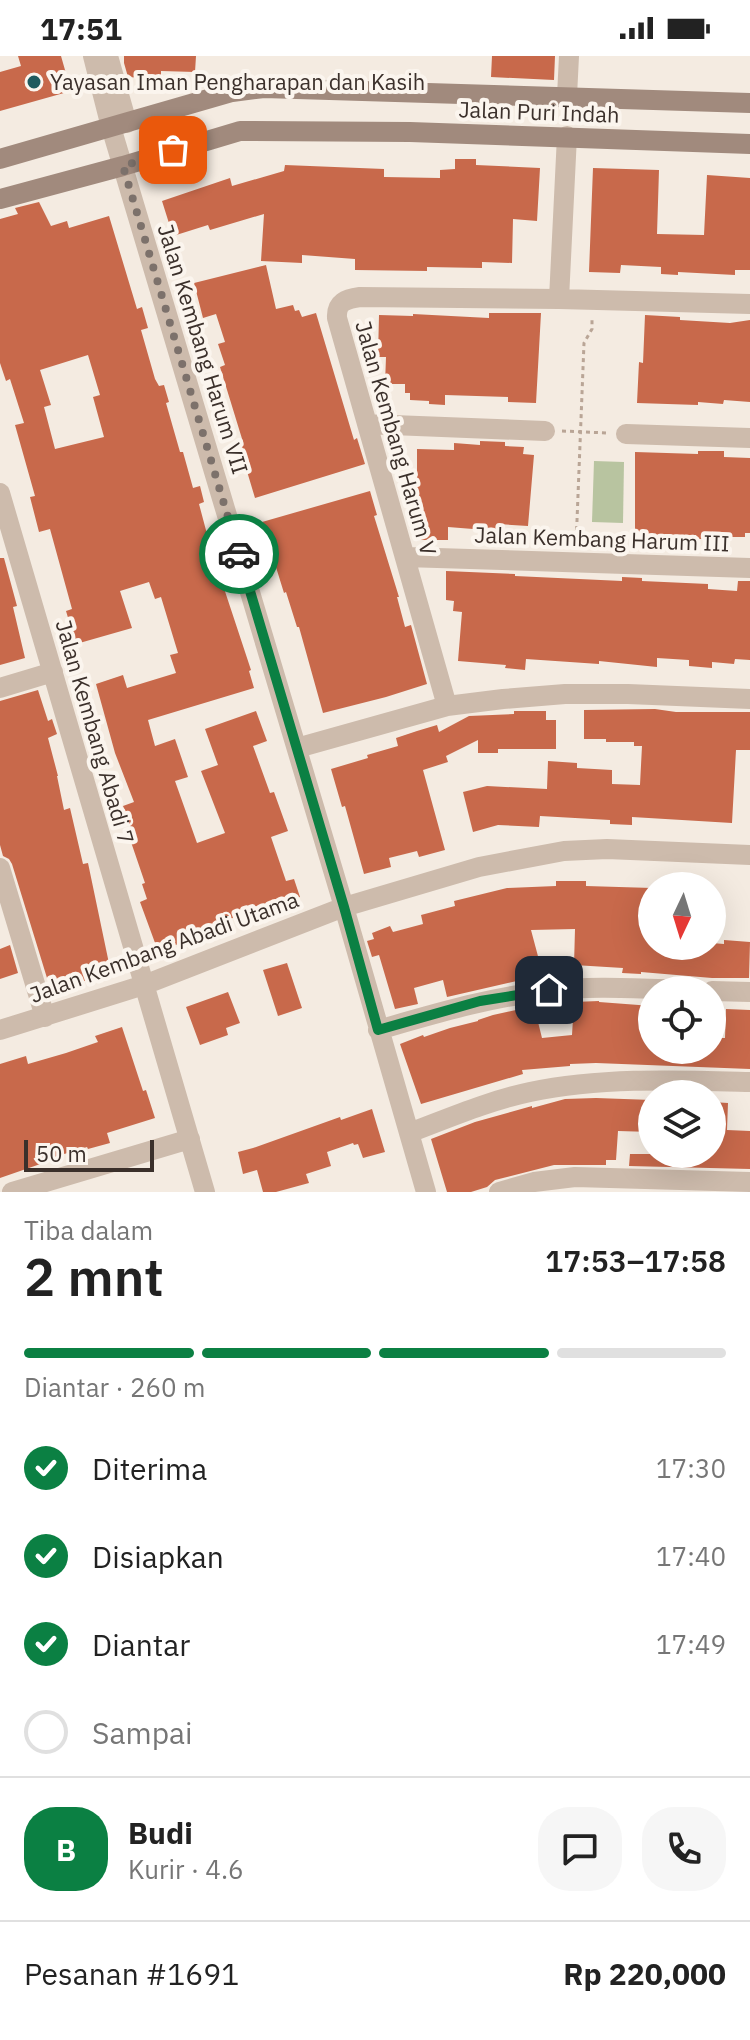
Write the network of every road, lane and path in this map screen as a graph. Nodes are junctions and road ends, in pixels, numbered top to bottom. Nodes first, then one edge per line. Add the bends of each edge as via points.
1 (93, 56) edge
2 (108, 56) edge
3 (569, 56) edge
4 (567, 96) junction
5 (750, 103) edge
6 (119, 125) junction
7 (567, 136) junction
8 (750, 144) edge
9 (0, 159) edge
10 (123, 166) junction
11 (0, 199) edge
12 (559, 299) junction
13 (593, 300) junction
14 (750, 304) edge
15 (367, 424) junction
16 (545, 431) joint
17 (580, 432) junction
18 (626, 434) joint
19 (750, 438) edge
20 (0, 493) edge
21 (405, 557) junction
22 (575, 562) junction
23 (750, 568) edge
24 (53, 672) junction
25 (0, 688) edge
26 (750, 699) edge
27 (447, 706) junction
28 (297, 748) junction
29 (750, 855) edge
30 (0, 868) edge
31 (344, 907) junction
32 (144, 985) junction
33 (638, 989) edge
34 (726, 991) edge
35 (750, 992) edge
36 (45, 1017) junction
37 (0, 1030) edge
38 (378, 1030) junction
39 (750, 1082) edge
40 (409, 1133) junction
41 (190, 1139) junction
42 (750, 1182) edge
43 (575, 1184) edge
44 (12, 1192) edge
45 (205, 1192) edge
46 (426, 1192) edge
47 (499, 1192) edge

1 - 6 street
2 - 6 street
3 - 4 street
4 - 5 main road, Jalan Puri Indah
4 - 6 main road, Jalan Puri Indah via 264,88 232,92
6 - 9 main road, Jalan Puri Indah
6 - 10 street, Jalan Kembang Harum VII
7 - 8 main road, Jalan Puri Indah
7 - 10 main road, Jalan Puri Indah via 240,131
7 - 12 street
10 - 11 main road, Jalan Puri Indah
10 - 28 street, Jalan Kembang Harum VII
12 - 13 street
12 - 15 street, Jalan Kembang Harum V via 345,300 337,318
13 - 14 street
13 - 17 path via 592,329 584,343
15 - 16 street
15 - 21 street, Jalan Kembang Harum V
16 - 17 path
17 - 18 path
17 - 22 path
18 - 19 street
20 - 24 street, Jalan Kembang Abadi 7
21 - 22 street, Jalan Kembang Harum III
21 - 27 street, Jalan Kembang Harum V
22 - 23 street, Jalan Kembang Harum III
24 - 25 street
24 - 32 street, Jalan Kembang Abadi 7
26 - 27 street via 565,694
27 - 28 street
28 - 31 street, Jalan Kembang Harum VII
29 - 31 street, Jalan Kembang Abadi Utama via 564,851 479,867
30 - 36 street
31 - 32 street, Jalan Kembang Abadi Utama
31 - 38 street, Jalan Kembang Harum VII
32 - 36 street, Jalan Kembang Abadi Utama
32 - 41 street, Jalan Kembang Abadi 7
33 - 38 street via 549,990 480,1001
34 - 35 street
36 - 37 street, Jalan Kembang Abadi Utama
38 - 40 street, Jalan Kembang Harum VII
39 - 40 street via 573,1085 488,1103
40 - 46 street, Jalan Kembang Harum VII
41 - 44 street
41 - 45 street, Jalan Kembang Abadi 7
42 - 43 street
43 - 47 street via 534,1182

